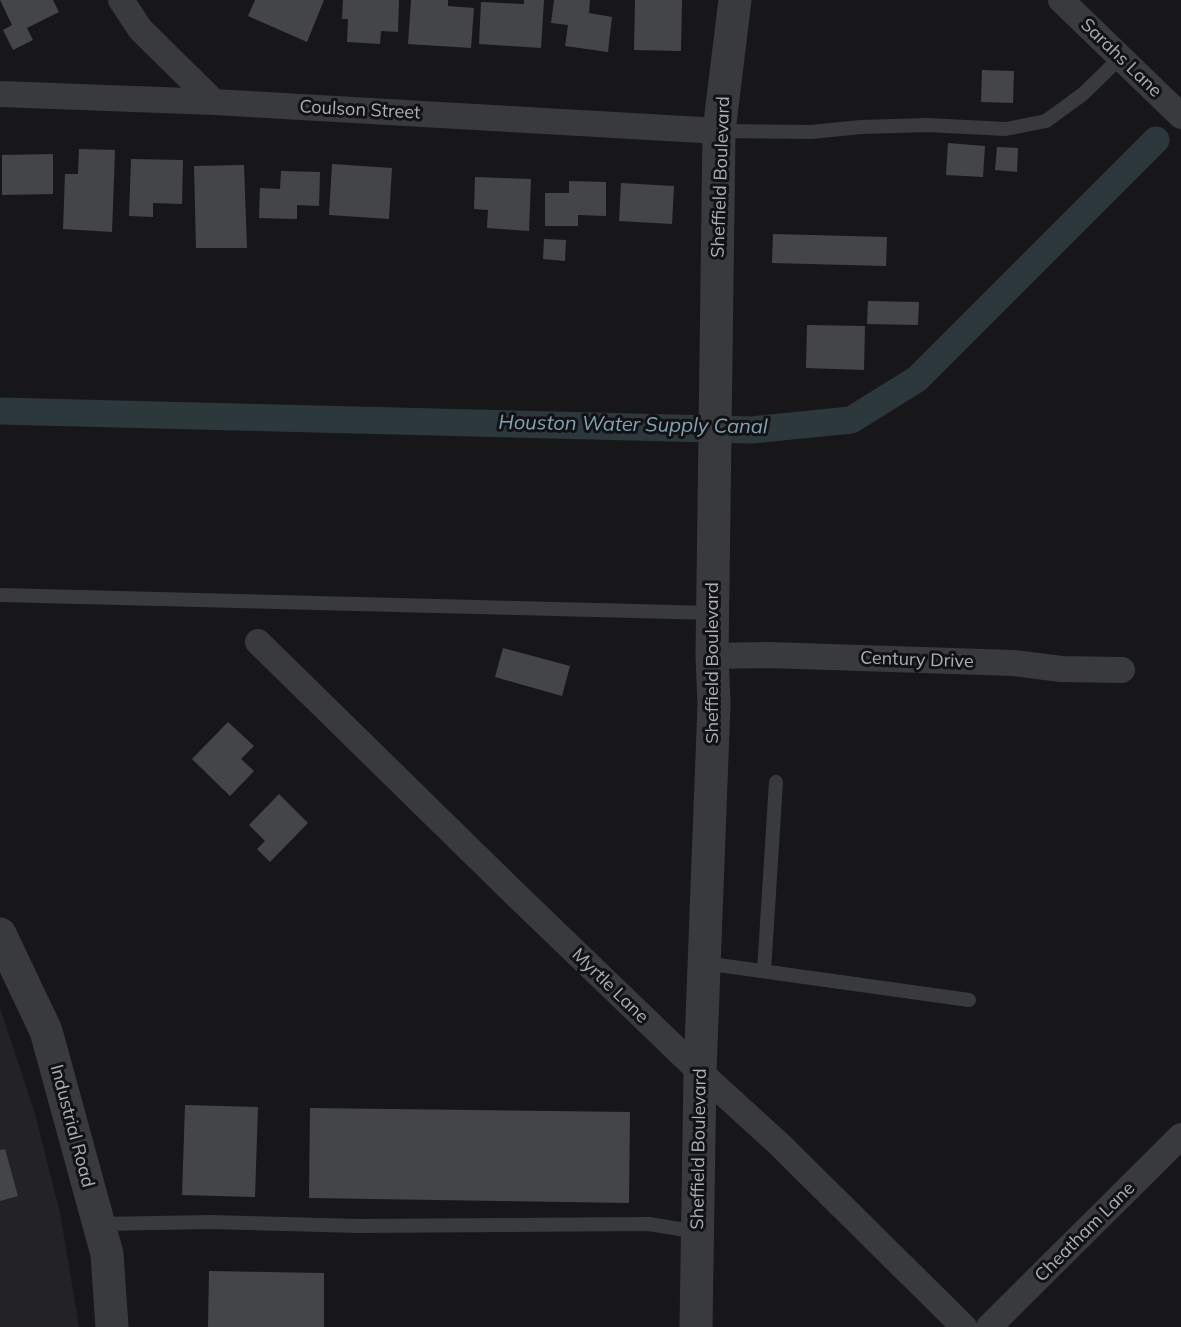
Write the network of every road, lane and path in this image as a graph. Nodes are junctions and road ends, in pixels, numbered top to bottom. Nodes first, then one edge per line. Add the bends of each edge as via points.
1 (122, 0) edge
2 (735, 0) edge
3 (1061, 0) edge
4 (1121, 57) junction
5 (0, 94) edge
6 (214, 102) junction
7 (1181, 116) edge
8 (719, 131) junction
9 (0, 595) edge
10 (714, 613) junction
11 (258, 642) dead end
12 (712, 656) junction
13 (1122, 670) dead end
14 (776, 782) dead end
15 (0, 934) edge
16 (704, 963) junction
17 (764, 971) junction
18 (969, 1000) dead end
19 (700, 1072) junction
20 (1181, 1136) edge
21 (99, 1224) junction
22 (698, 1232) junction
23 (112, 1327) edge
24 (696, 1327) edge
25 (964, 1327) edge
26 (989, 1327) edge

1 - 6 street via 140,29
2 - 8 street, Sheffield Boulevard
3 - 4 street, Sarahs Lane
4 - 7 street, Sarahs Lane
4 - 8 lane via 1083,94 1046,121 1006,129 927,125 811,132
5 - 6 street, Coulson Street
6 - 8 street, Coulson Street
8 - 10 street, Sheffield Boulevard
9 - 10 lane
10 - 12 street, Sheffield Boulevard
11 - 19 street, Myrtle Lane
12 - 13 street, Century Drive via 768,654
12 - 16 street, Sheffield Boulevard via 714,704
14 - 17 lane
15 - 21 street, Industrial Road via 46,1031
16 - 17 lane
16 - 19 street, Sheffield Boulevard
17 - 18 lane
19 - 22 street, Sheffield Boulevard
19 - 25 street, Myrtle Lane via 779,1144
20 - 26 street, Cheatham Lane
21 - 22 lane via 649,1224
21 - 23 street, Industrial Road via 106,1254
22 - 24 street, Sheffield Boulevard

